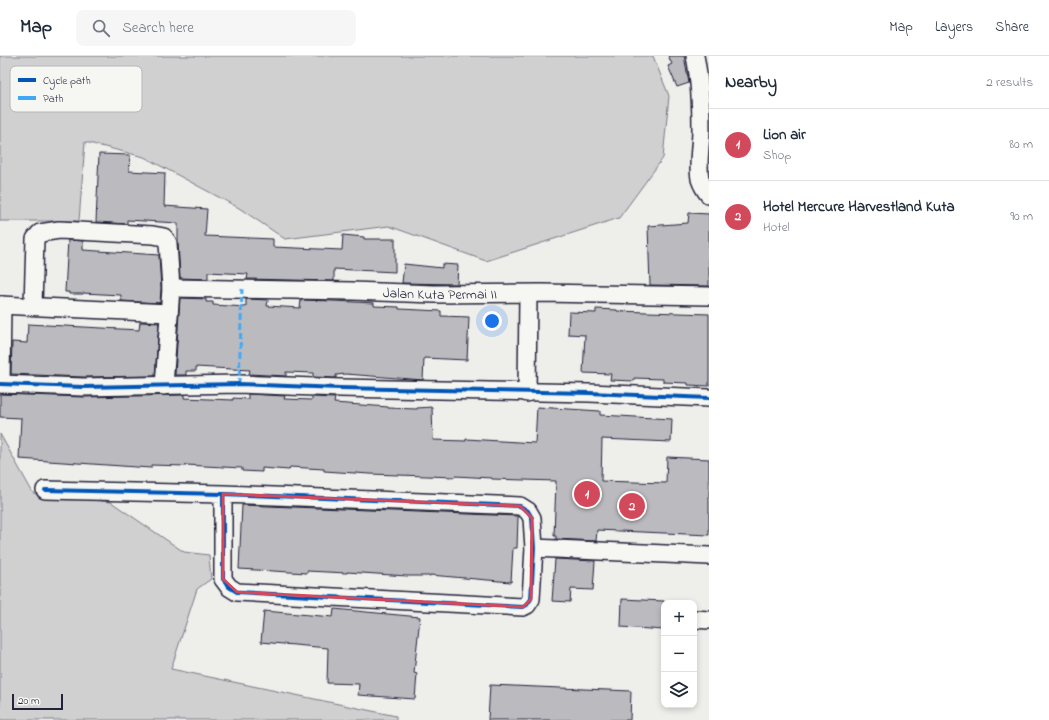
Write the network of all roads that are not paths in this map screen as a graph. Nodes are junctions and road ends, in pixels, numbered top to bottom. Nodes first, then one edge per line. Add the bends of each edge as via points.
1 (695, 56) edge
2 (709, 195) edge
3 (171, 288) junction
4 (528, 294) junction
5 (709, 296) edge
6 (1, 305) edge
7 (33, 306) junction
8 (169, 314) junction
9 (0, 384) edge
10 (164, 386) junction
11 (527, 393) junction
12 (709, 398) edge
13 (45, 490) dead end
14 (223, 494) junction
15 (534, 548) junction
16 (709, 556) edge
17 (697, 619) edge
18 (709, 620) edge

1 - 2 street via 700,87 700,179
3 - 4 street, Jalan Kuta Permai II
3 - 7 street via 168,243 164,237 48,231 40,233 34,239
3 - 8 street
4 - 5 street, Jalan Kuta Permai II
4 - 11 street
6 - 7 street
6 - 9 street
7 - 8 street
8 - 10 street
9 - 10 street
10 - 11 street via 239,384
11 - 12 street
13 - 14 street
14 - 15 street via 520,506 528,511 532,518
14 - 15 street via 223,579 237,592 523,608 531,599
15 - 16 street
17 - 18 street

